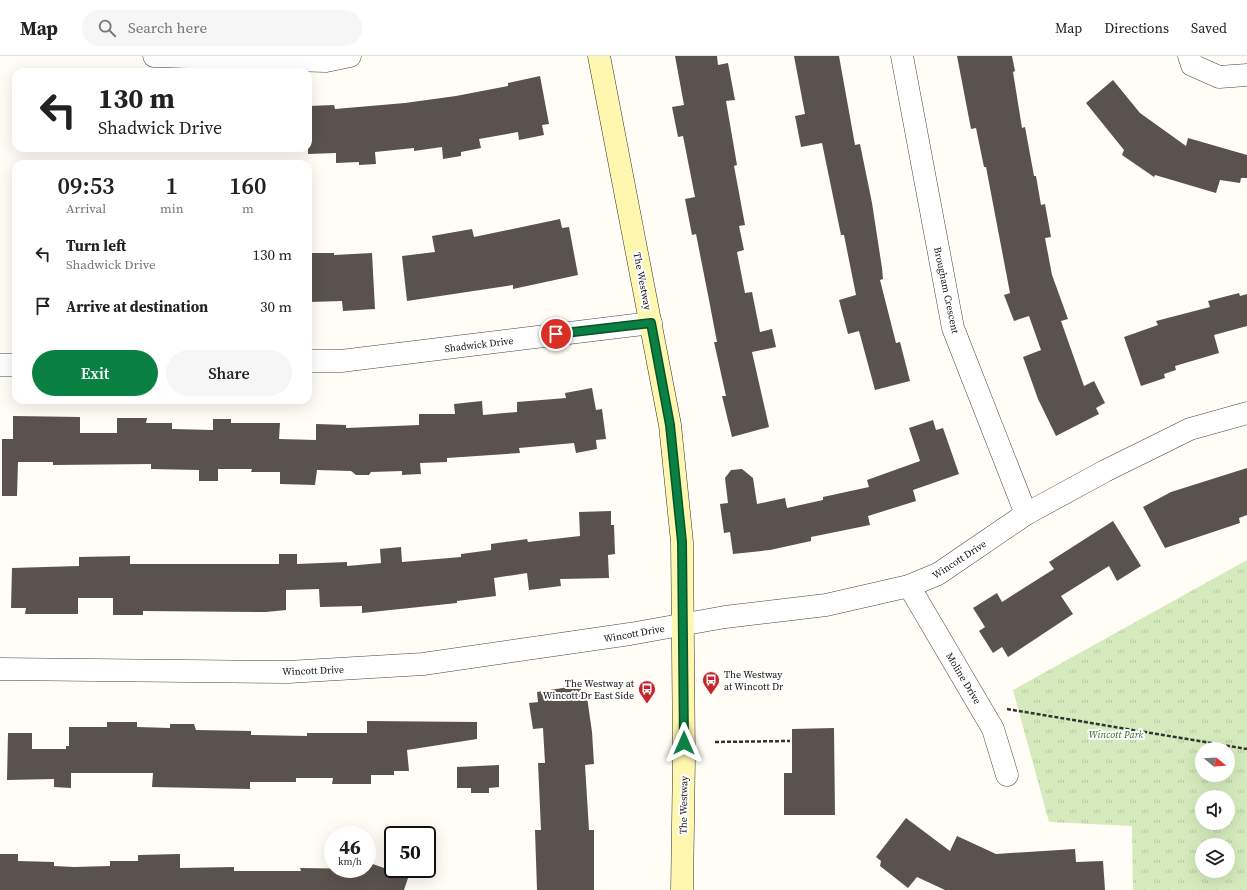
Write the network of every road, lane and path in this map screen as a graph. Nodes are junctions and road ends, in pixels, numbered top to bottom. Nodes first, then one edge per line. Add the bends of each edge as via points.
1 (154, 56) edge
2 (350, 56) edge
3 (599, 56) edge
4 (902, 56) edge
5 (1189, 56) edge
6 (1247, 75) edge
7 (651, 323) junction
8 (312, 361) edge
9 (0, 365) edge
10 (12, 365) edge
11 (1247, 413) edge
12 (1026, 514) junction
13 (909, 586) junction
14 (683, 624) junction
15 (0, 669) edge
16 (980, 705) junction
17 (790, 741) dead end
18 (715, 742) dead end
19 (1247, 750) edge
20 (1007, 775) dead end
21 (682, 890) edge

1 - 2 street via 326,61
3 - 7 main road, The Westway
4 - 12 street, Brougham Crescent via 953,328
5 - 6 street via 1192,65 1219,77
7 - 8 street, Shadwick Drive via 341,361
7 - 14 main road, The Westway via 670,425 676,481 682,542
9 - 10 street
11 - 12 street, Wincott Drive via 1190,429
12 - 13 street, Wincott Drive via 938,574
13 - 14 street, Wincott Drive via 826,605
13 - 16 street, Moline Drive
14 - 15 street, Wincott Drive via 454,660 332,670 288,672
14 - 21 main road, The Westway
16 - 19 path
16 - 20 street, Moline Drive via 993,729
17 - 18 path

